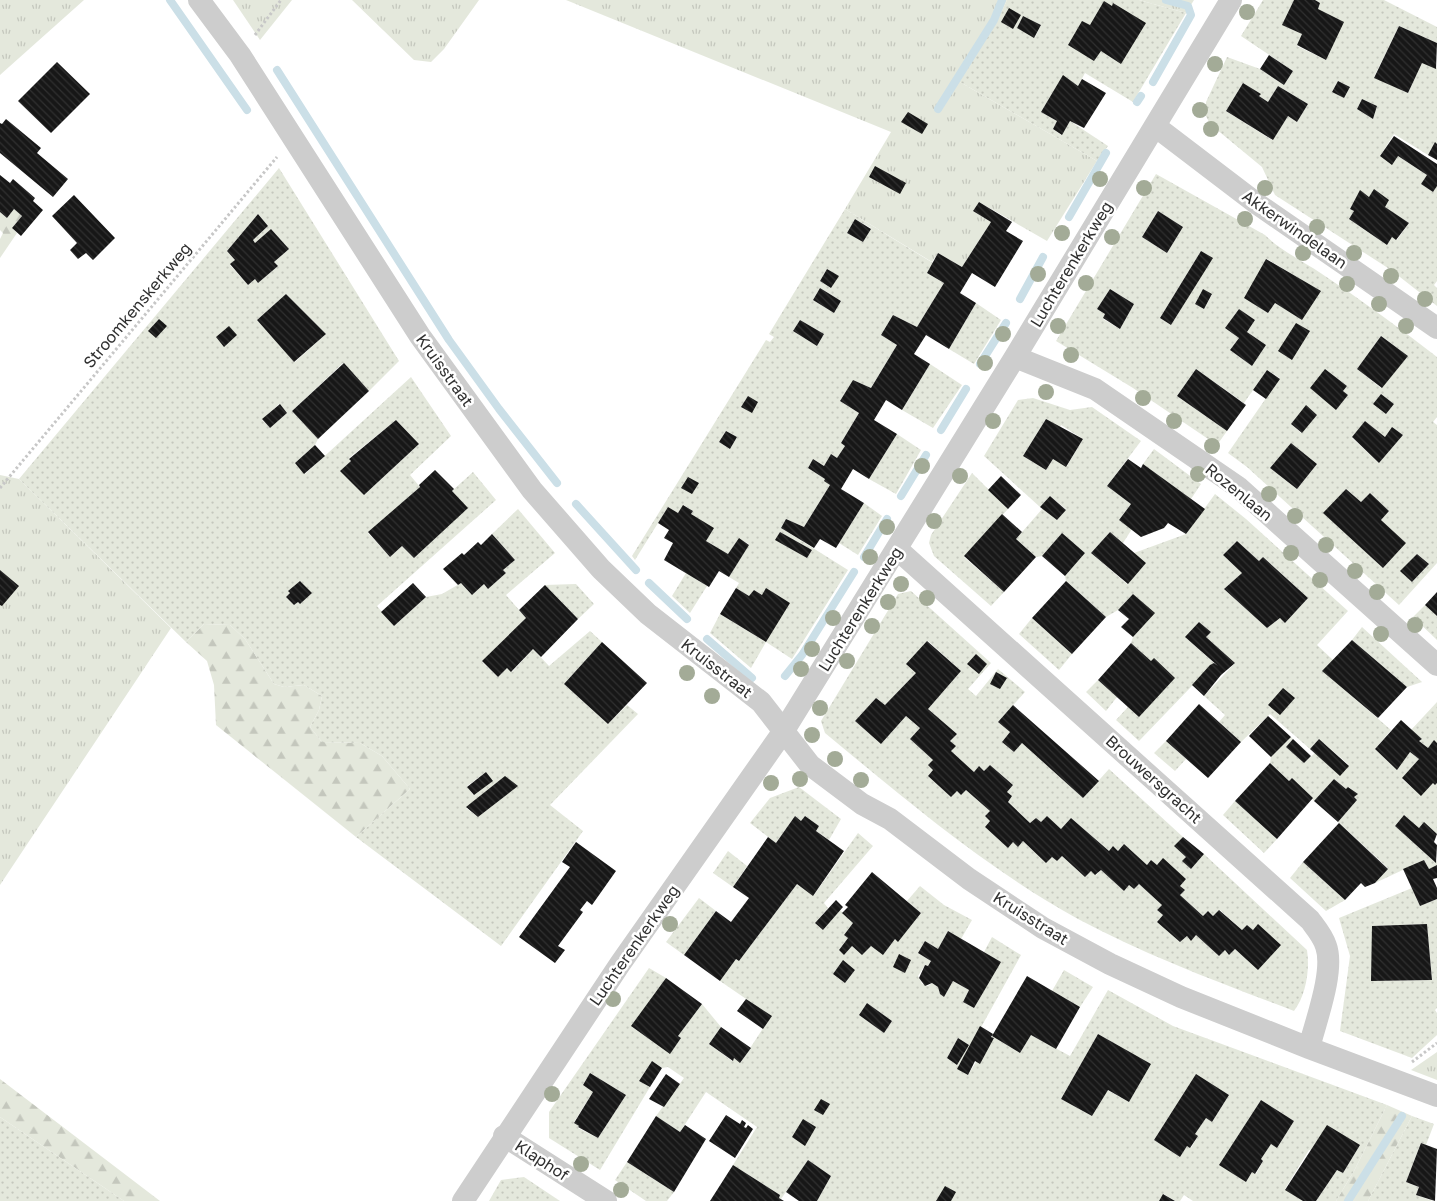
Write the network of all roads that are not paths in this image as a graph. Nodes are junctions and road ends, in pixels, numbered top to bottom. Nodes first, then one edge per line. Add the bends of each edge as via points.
1 (199, 0) edge
2 (1231, 0) edge
3 (1155, 126) junction
4 (1437, 328) edge
5 (1015, 357) junction
6 (898, 549) junction
7 (1437, 665) edge
8 (783, 732) junction
9 (1309, 1048) junction
10 (1437, 1096) edge
11 (504, 1136) junction
12 (463, 1201) edge
13 (606, 1201) edge

1 - 8 street, Kruisstraat via 240,55 420,336 532,490 601,569 648,614 761,702
2 - 3 street, Luchterenkerkweg
3 - 4 street, Akkerwindelaan via 1256,203
3 - 5 street, Luchterenkerkweg
5 - 6 street, Luchterenkerkweg
5 - 7 street, Rozenlaan via 1095,388 1238,487
6 - 8 street, Luchterenkerkweg
6 - 9 street, Brouwersgracht via 1310,920 1321,934 1328,958
8 - 9 street, Kruisstraat via 810,765 1043,928 1181,997
8 - 11 street, Luchterenkerkweg
9 - 10 street, Kruisstraat
11 - 12 street, Luchterenkerkweg
11 - 13 street, Klaphof

